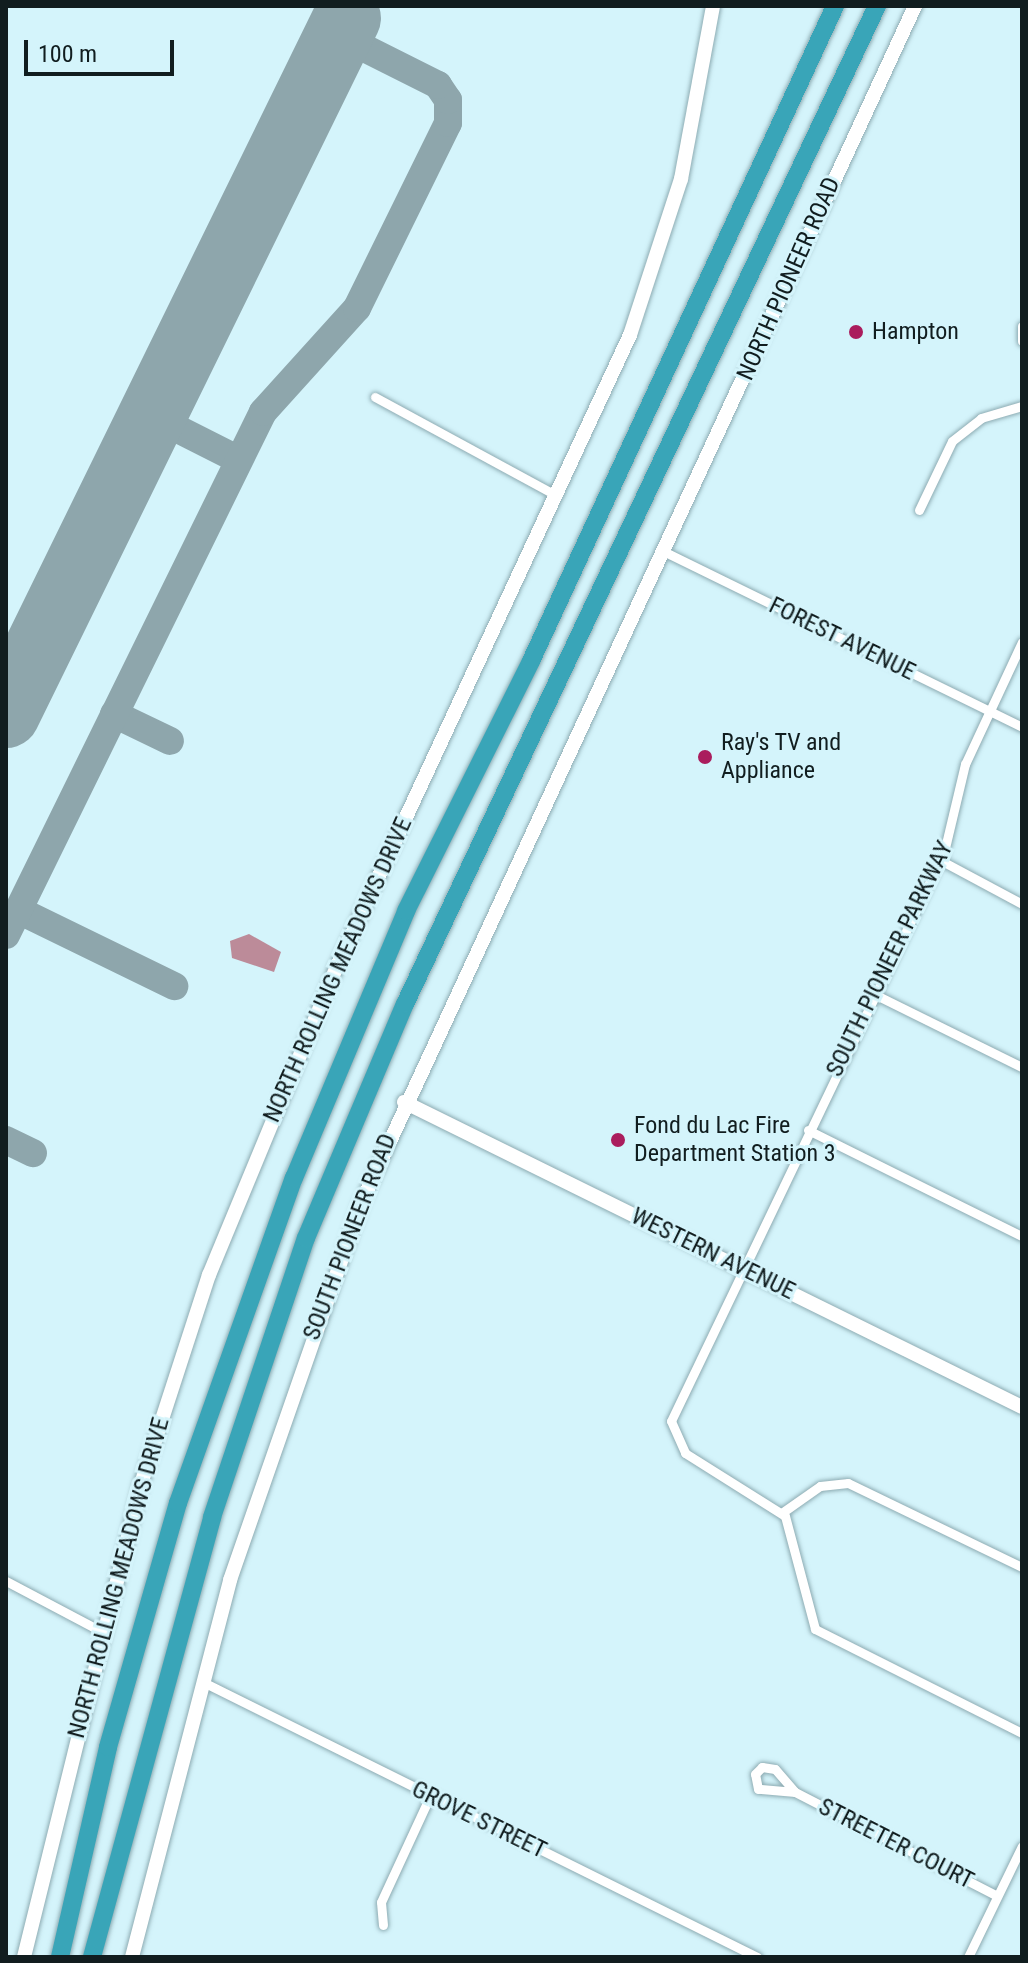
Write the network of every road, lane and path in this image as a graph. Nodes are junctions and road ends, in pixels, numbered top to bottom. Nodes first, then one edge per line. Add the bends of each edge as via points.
1 (713, 6) edge
2 (835, 6) edge
3 (877, 6) edge
4 (915, 6) edge
5 (1022, 326) edge
6 (1022, 341) edge
7 (375, 397) dead end
8 (1022, 406) edge
9 (557, 496) junction
10 (919, 510) dead end
11 (663, 551) junction
12 (1022, 642) edge
13 (990, 712) junction
14 (1022, 727) edge
15 (940, 860) junction
16 (1022, 904) edge
17 (874, 994) junction
18 (1022, 1067) edge
19 (404, 1102) junction
20 (808, 1130) junction
21 (1022, 1236) edge
22 (741, 1268) junction
23 (1022, 1407) edge
24 (783, 1512) junction
25 (1022, 1567) edge
26 (6, 1581) edge
27 (101, 1631) junction
28 (201, 1681) junction
29 (1022, 1733) edge
30 (795, 1792) dead end
31 (430, 1796) junction
32 (1022, 1846) edge
33 (997, 1896) junction
34 (383, 1925) dead end
35 (24, 1957) edge
36 (60, 1957) edge
37 (92, 1957) edge
38 (132, 1957) edge
39 (757, 1957) edge
40 (968, 1957) edge

1 - 9 main road, NORTH ROLLING MEADOWS DRIVE via 662,244 618,364
2 - 36 highway via 551,618 406,911 294,1178 178,1503 108,1747
3 - 37 highway via 405,1004 306,1238 194,1577
4 - 11 main road, NORTH PIONEER ROAD
5 - 6 street
7 - 9 street
8 - 10 street via 981,418 952,441
9 - 27 main road, NORTH ROLLING MEADOWS DRIVE via 259,1147 180,1361
11 - 13 street, FOREST AVENUE
11 - 19 main road, SOUTH PIONEER ROAD
12 - 13 street, SOUTH PIONEER PARKWAY
13 - 14 street, FOREST AVENUE
13 - 15 street, SOUTH PIONEER PARKWAY via 964,768
15 - 16 street
15 - 17 street, SOUTH PIONEER PARKWAY
17 - 18 street
17 - 20 street, SOUTH PIONEER PARKWAY
19 - 22 main road, WESTERN AVENUE
19 - 28 main road, SOUTH PIONEER ROAD via 293,1386
20 - 21 street
20 - 22 street, SOUTH PIONEER PARKWAY
22 - 23 main road, WESTERN AVENUE
22 - 24 street, SOUTH PIONEER PARKWAY via 676,1400 672,1428 691,1458
24 - 25 street via 820,1486 848,1483
24 - 29 street via 815,1629
26 - 27 street
27 - 35 main road, NORTH ROLLING MEADOWS DRIVE
28 - 31 street, GROVE STREET
28 - 38 main road, SOUTH PIONEER ROAD
30 - 33 street, STREETER COURT
31 - 34 street via 381,1902
31 - 39 street, GROVE STREET
32 - 33 street
33 - 40 street

